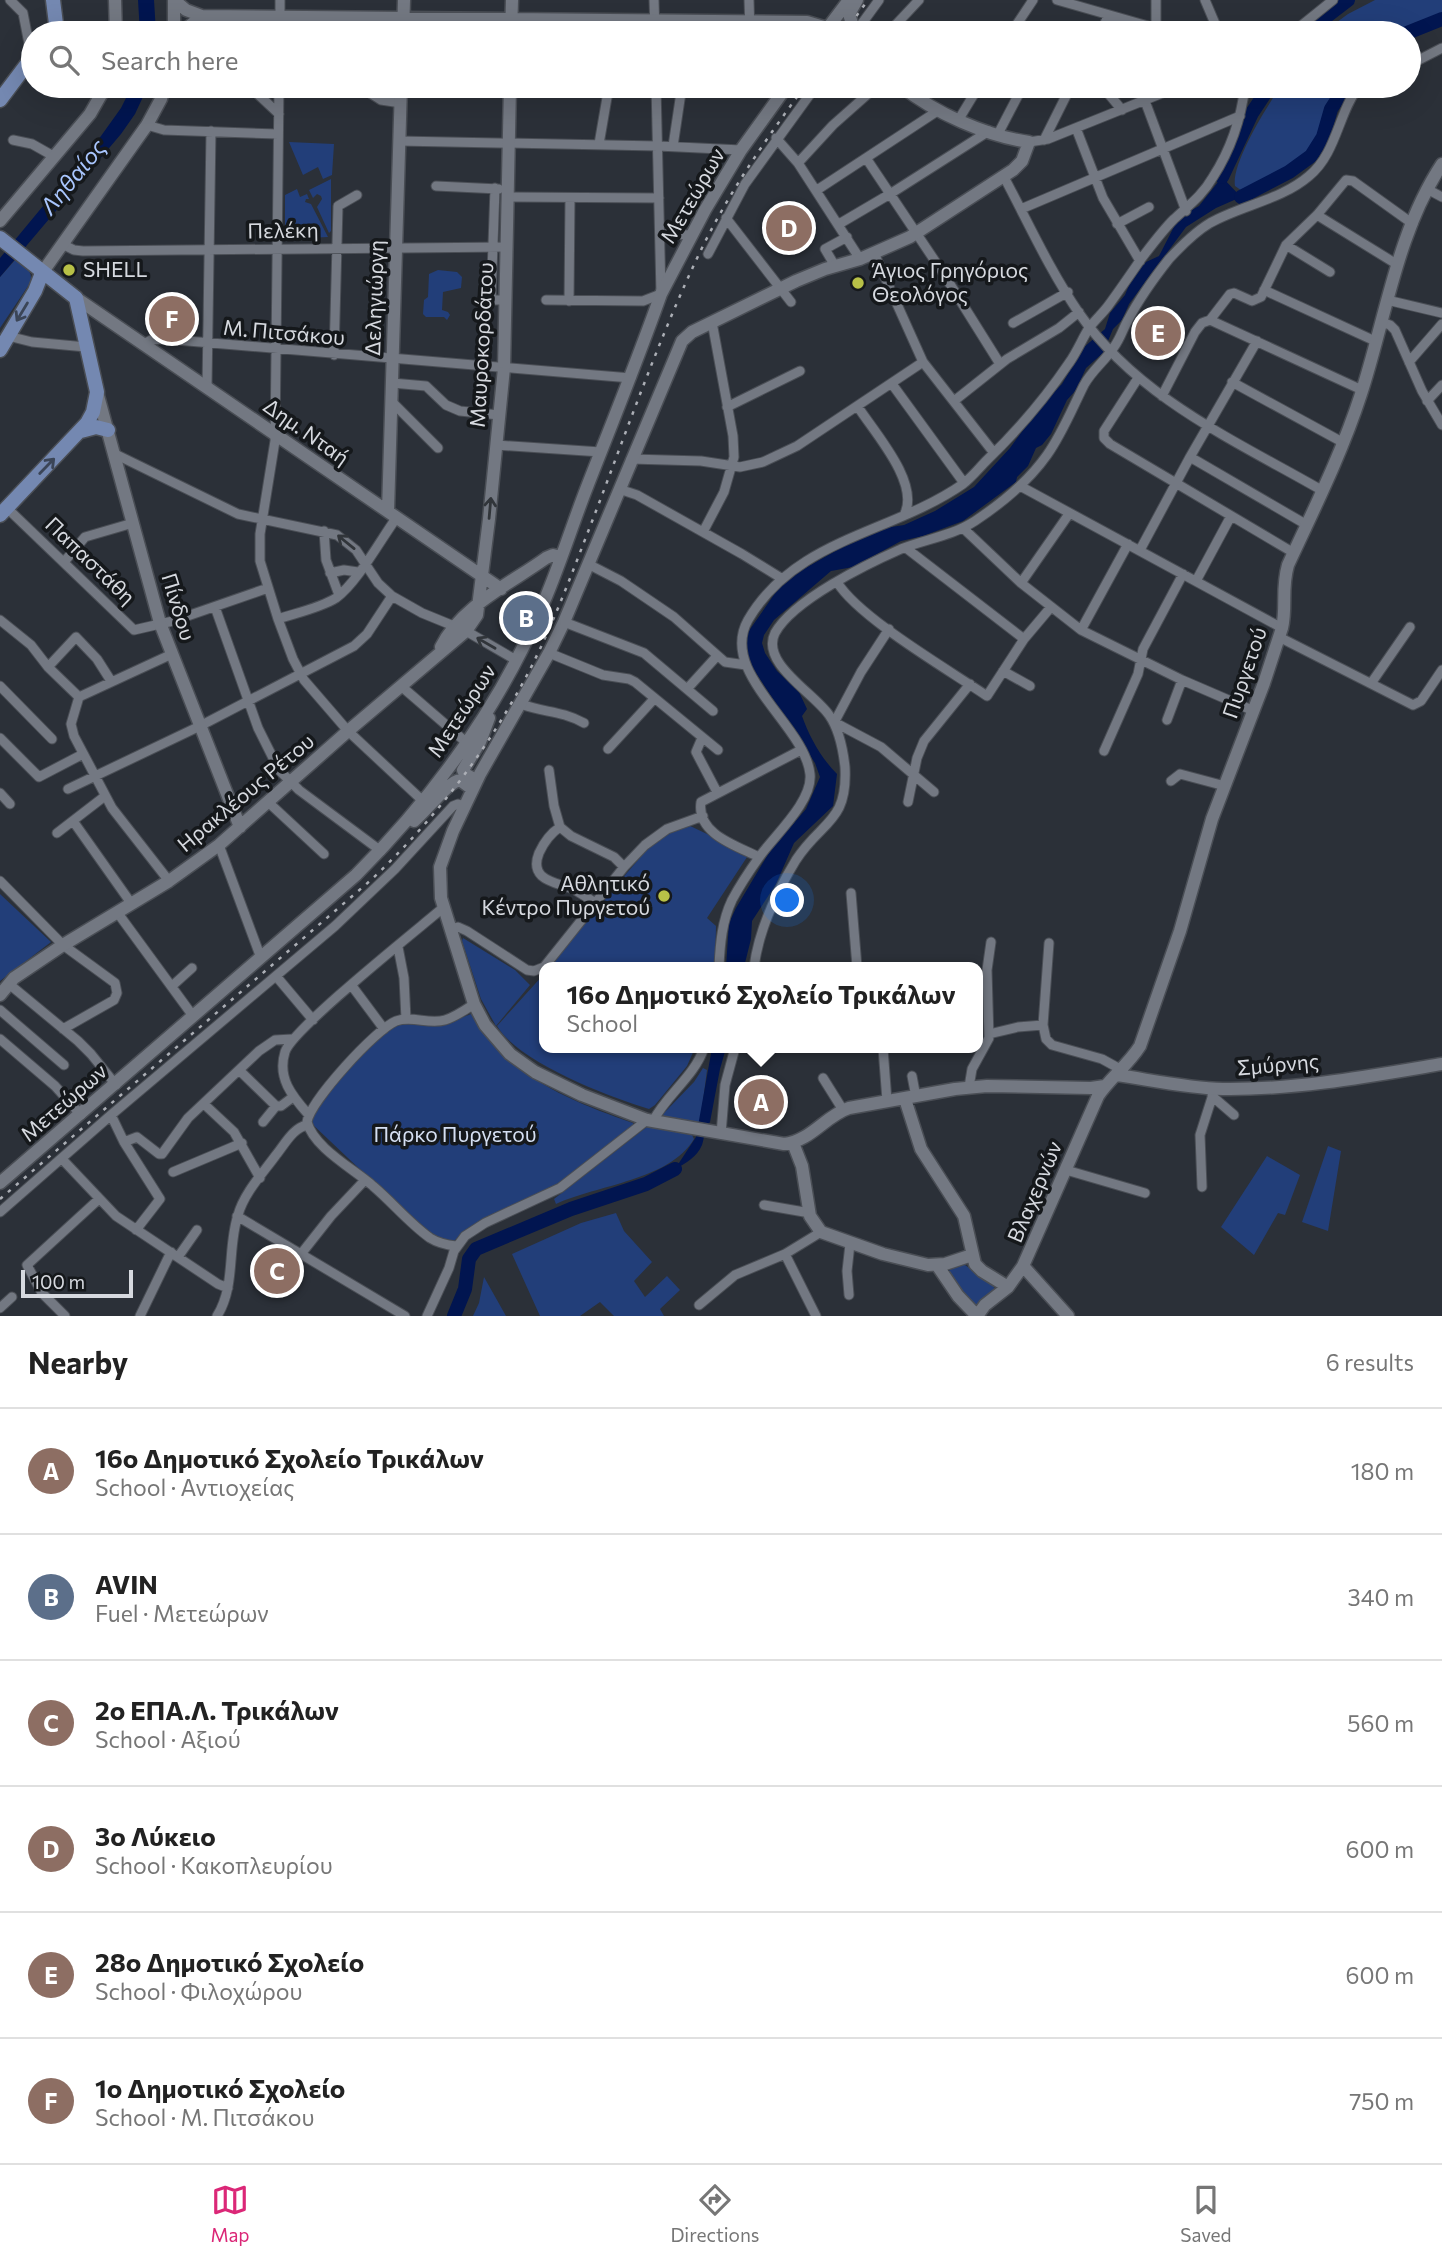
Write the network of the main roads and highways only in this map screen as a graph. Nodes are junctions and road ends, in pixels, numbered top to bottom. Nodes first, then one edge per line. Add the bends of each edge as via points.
1 (53, 0) edge
2 (56, 21) edge
3 (21, 68) edge
4 (0, 100) edge
5 (0, 237) edge
6 (38, 270) junction
7 (0, 350) edge
8 (108, 430) road end
9 (79, 432) junction
10 (2, 508) edge

1 - 2 main road
3 - 4 main road
5 - 6 main road
6 -> 7 main road via 35,291
6 - 9 main road via 76,298 84,310 86,347 97,392 92,416
8 - 9 main road via 96,427
10 -> 9 main road

